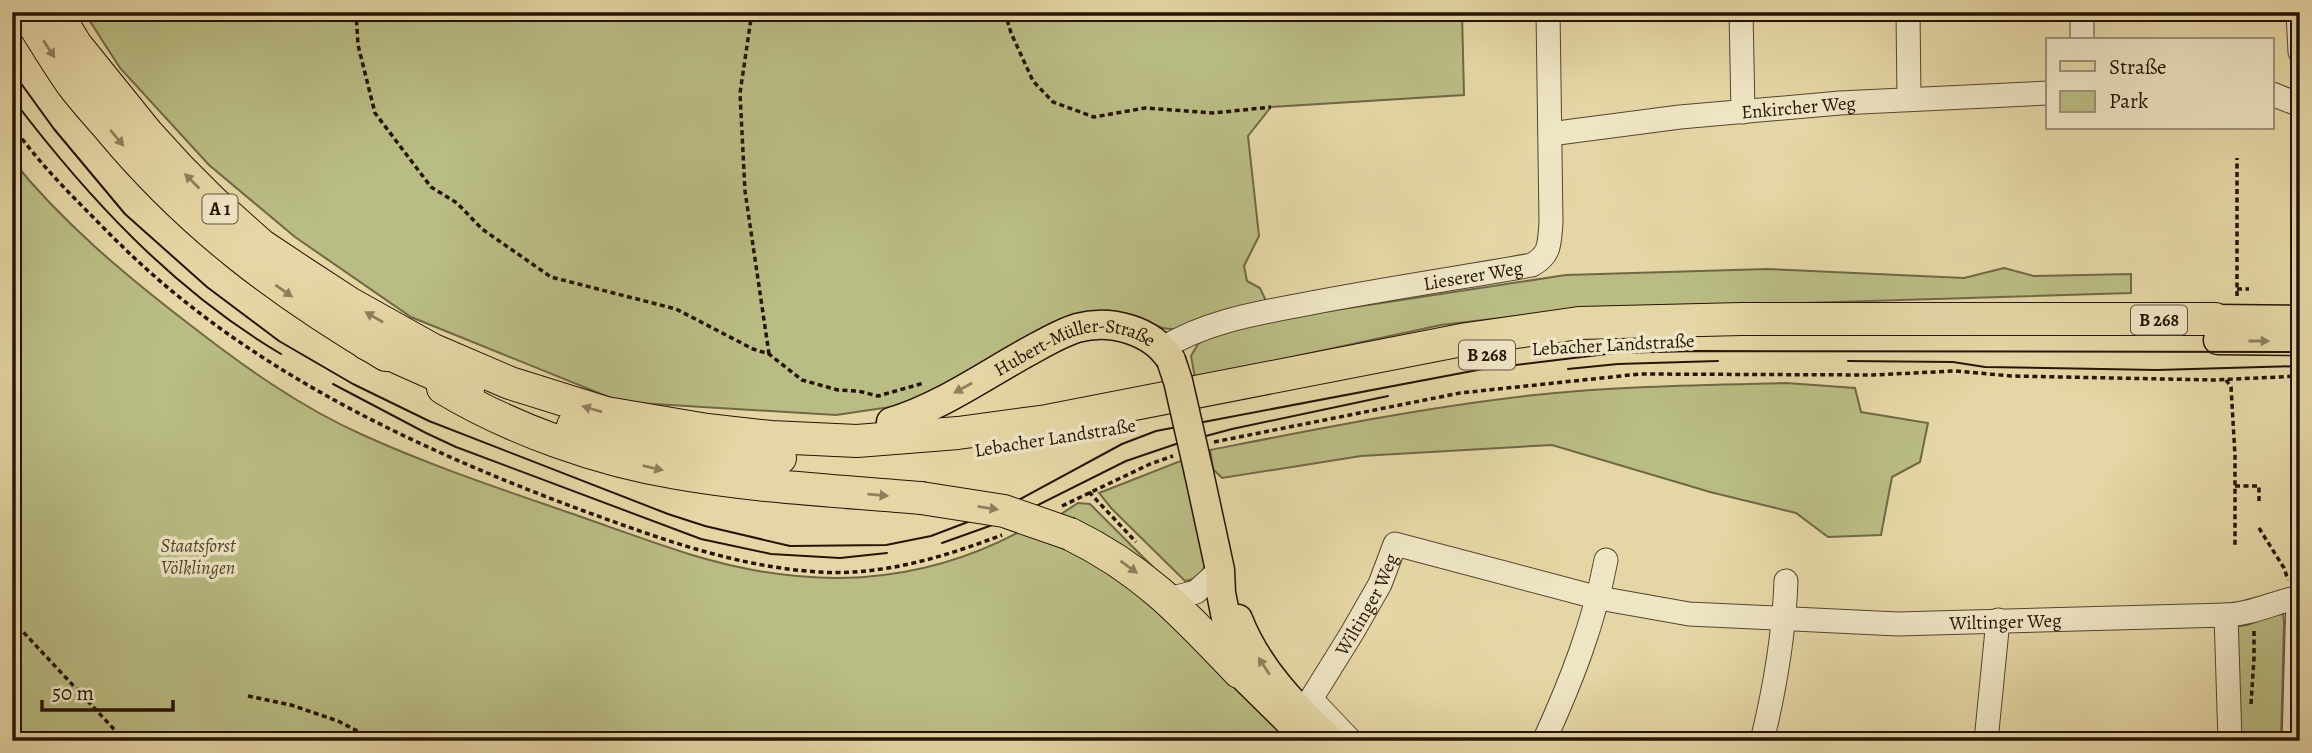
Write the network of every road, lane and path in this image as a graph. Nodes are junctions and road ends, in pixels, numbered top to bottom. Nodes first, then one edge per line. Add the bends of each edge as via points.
1 (26, 12) edge
2 (56, 12) edge
3 (356, 12) edge
4 (752, 12) edge
5 (1005, 12) edge
6 (1548, 12) edge
7 (1741, 12) edge
8 (1908, 12) edge
9 (2082, 12) edge
10 (2298, 12) edge
11 (2082, 38) edge
12 (2300, 52) edge
13 (2046, 93) edge
14 (2274, 95) edge
15 (1909, 98) junction
16 (2300, 105) edge
17 (1271, 107) dead end
18 (1743, 112) junction
19 (1550, 134) junction
20 (2238, 158) dead end
21 (2237, 270) dead end
22 (2236, 289) dead end
23 (2249, 289) dead end
24 (2300, 320) edge
25 (2217, 330) junction
26 (2300, 341) edge
27 (367, 344) junction
28 (769, 354) junction
29 (1168, 354) junction
30 (2300, 376) edge
31 (933, 380) dead end
32 (891, 422) joint
33 (771, 438) junction
34 (726, 456) joint
35 (2235, 486) junction
36 (1089, 492) dead end
37 (2259, 503) dead end
38 (2259, 528) dead end
39 (2235, 547) dead end
40 (1142, 548) dead end
41 (1606, 560) dead end
42 (1220, 570) junction
43 (1786, 581) dead end
44 (2295, 593) edge
45 (1599, 598) junction
46 (1170, 599) junction
47 (2251, 613) junction
48 (2226, 615) junction
49 (12, 620) edge
50 (1784, 620) junction
51 (1998, 620) junction
52 (1239, 672) junction
53 (248, 696) dead end
54 (2250, 705) dead end
55 (1306, 706) junction
56 (125, 741) edge
57 (377, 741) edge
58 (1309, 741) edge
59 (1331, 741) edge
60 (1351, 741) edge
61 (1544, 741) edge
62 (1762, 741) edge
63 (1986, 741) edge
64 (2230, 741) edge
65 (2294, 741) edge

1 -> 27 highway, A 1 via 73,86 136,162 191,217 264,277
33 -> 2 highway, A 1 via 647,421 556,399 443,355 349,303 261,245 212,202 147,133 76,45
3 - 28 path via 358,45 375,113 431,187 551,277 676,309
4 - 28 path via 740,93 744,179
5 - 17 path via 1033,80 1053,102 1094,117 1145,108 1214,113
6 - 19 street, Lieserer Weg
7 - 18 street
8 - 15 street
9 - 11 street
10 - 12 street
13 - 15 street, Enkircher Weg
14 - 16 street
15 - 18 street, Enkircher Weg
18 - 19 street, Enkircher Weg
19 - 29 street, Lieserer Weg via 1548,249 1544,258 1532,265 1234,318 1191,332
20 - 21 path
22 - 23 path
24 - 25 main road, Lebacher Landstraße / B 268
25 -> 26 main road, Lebacher Landstraße / B 268
25 - 33 highway, Lebacher Landstraße / B 268 via 1742,319 1579,323 1467,338 1047,421 857,441
25 - 34 highway, Lebacher Landstraße / B 268 via 1581,342 1459,359 1038,442 880,457
27 - 34 highway, A 1 via 473,392 553,420 613,437
27 -> 46 highway, bridge via 464,401 601,455 676,473 1004,511 1070,534 1119,560
28 - 31 path via 802,380 838,390 878,396
29 -> 32 main road, Hubert-Müller-Straße via 1148,337 1120,327 1078,328
29 - 42 main road, Hubert-Müller-Straße, bridge
30 - 35 path via 2226,380 2231,387
32 - 33 highway via 806,428
35 - 37 path via 2259,486
35 - 39 path
36 - 40 path
38 - 44 path
41 - 45 street
42 - 46 street via 1196,592
42 - 52 main road, Hubert-Müller-Straße
55 -> 42 main road, Hubert-Müller-Straße via 1269,676 1251,646
43 - 50 street
44 - 47 street, Wiltinger Weg
44 - 65 street
45 - 50 street, Wiltinger Weg via 1689,614
45 - 55 street, Wiltinger Weg via 1395,544 1374,594
45 - 61 street via 1575,671
46 - 52 highway
47 - 48 street, Wiltinger Weg
47 - 54 path
48 - 51 street, Wiltinger Weg
48 - 64 street
49 - 56 path
50 - 51 street, Wiltinger Weg via 1898,624
50 - 62 street
51 - 63 street
52 - 58 main road
53 - 57 path via 338,721
55 - 59 main road, Hubert-Müller-Straße
55 - 60 street, Hubert-Müller-Straße

